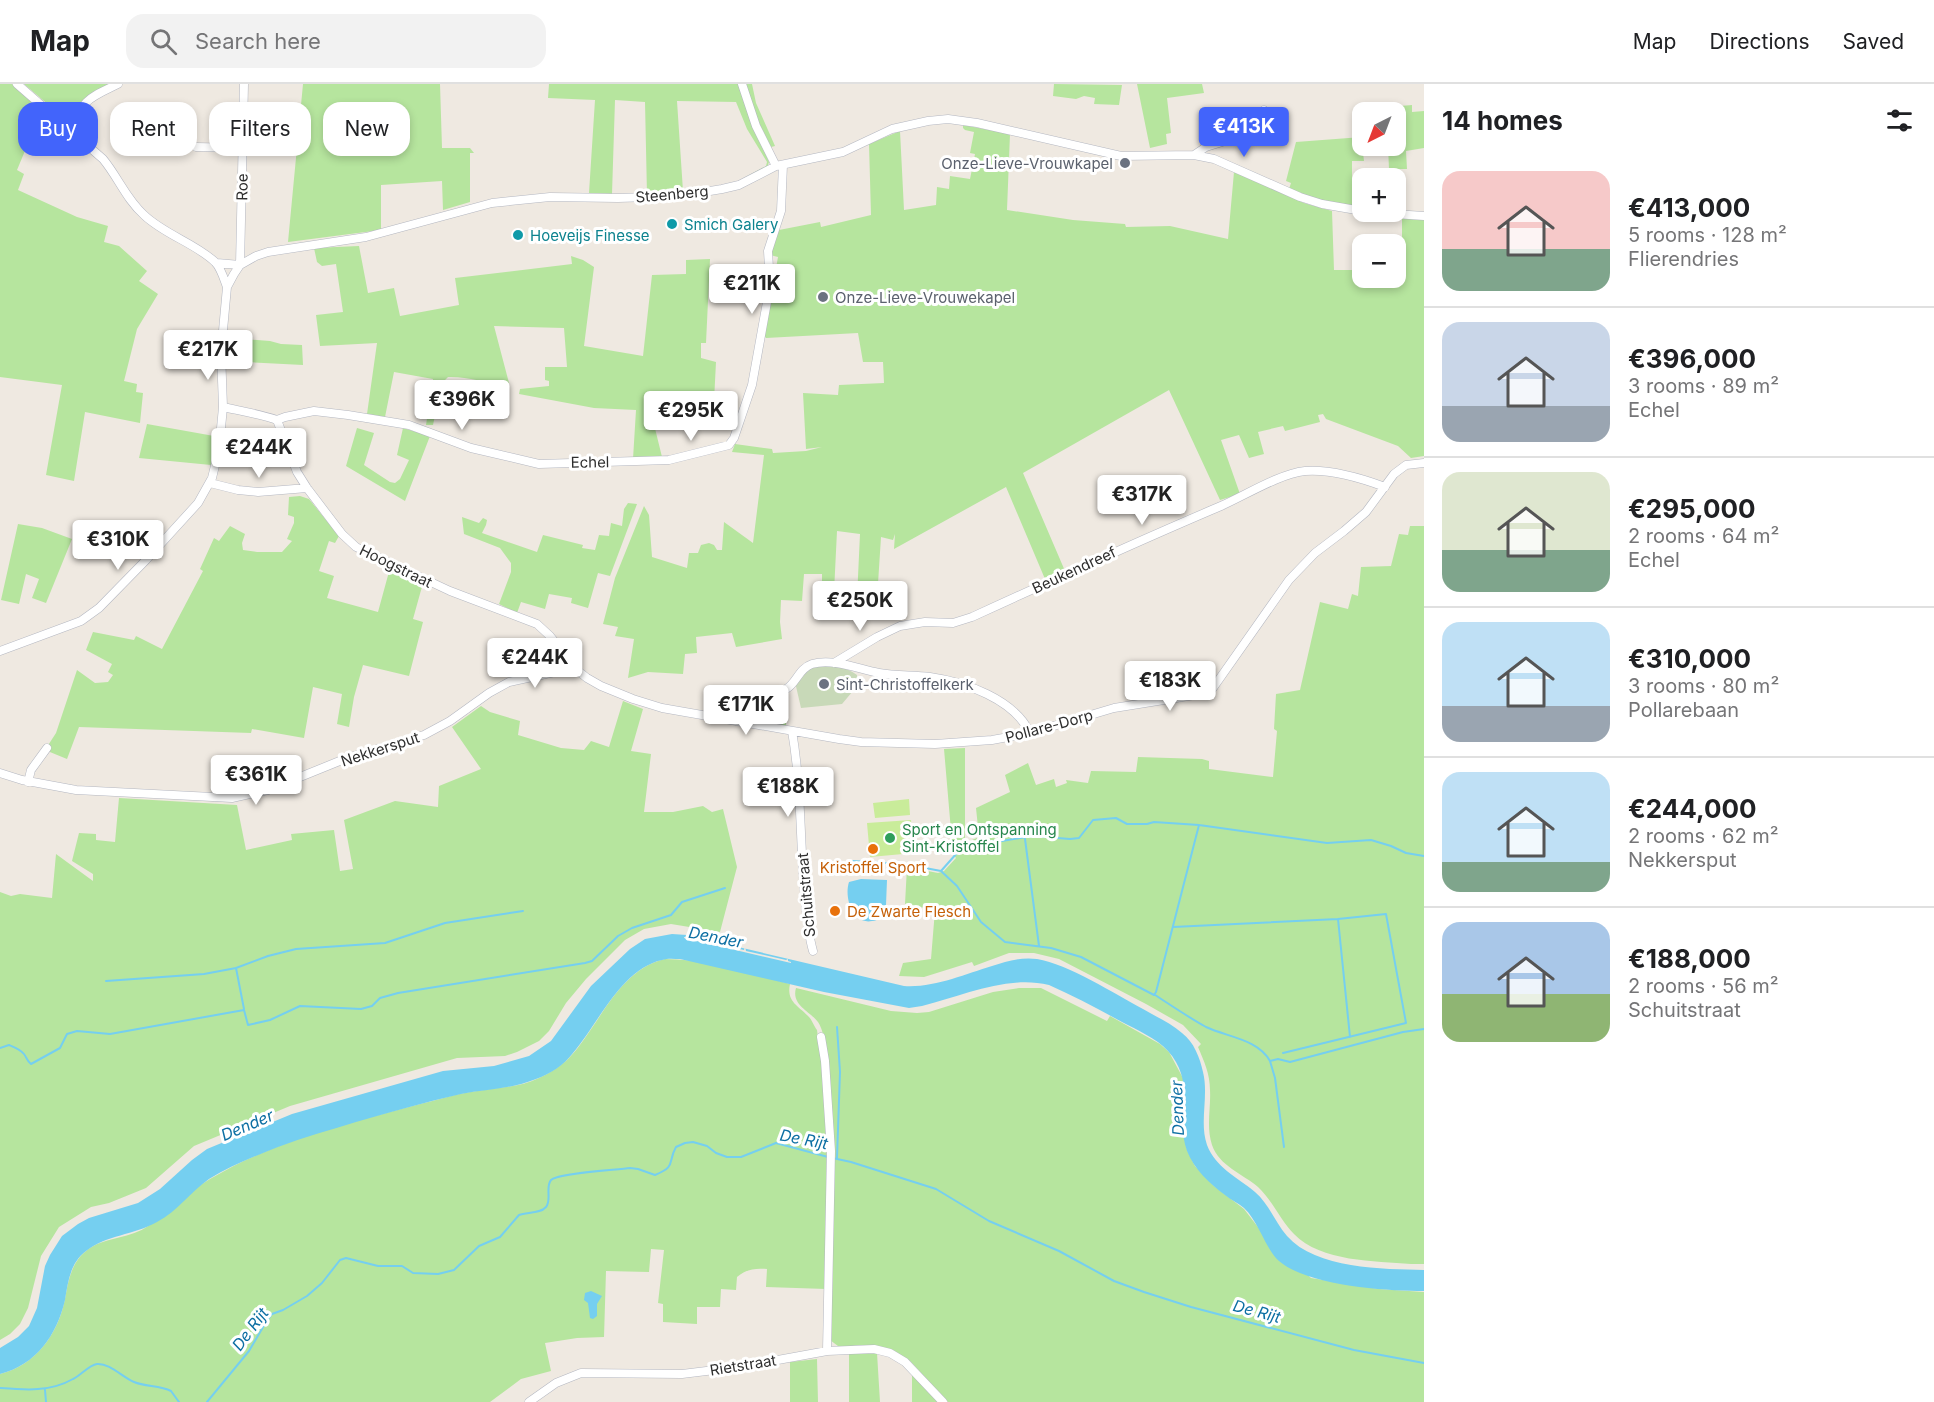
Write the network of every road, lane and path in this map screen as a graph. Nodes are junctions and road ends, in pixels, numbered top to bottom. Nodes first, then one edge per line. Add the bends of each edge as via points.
1 (17, 84) edge
2 (118, 84) edge
3 (244, 84) edge
4 (742, 84) edge
5 (38, 102) edge
6 (85, 102) edge
7 (244, 102) edge
8 (1264, 110) dead end
9 (98, 154) edge
10 (1194, 155) junction
11 (243, 156) edge
12 (780, 166) junction
13 (1352, 209) edge
14 (1406, 214) edge
15 (1424, 216) edge
16 (217, 263) junction
17 (240, 265) junction
18 (227, 287) junction
19 (223, 407) junction
20 (277, 420) junction
21 (1424, 463) edge
22 (210, 483) junction
23 (1385, 487) junction
24 (307, 488) junction
25 (0, 651) edge
26 (834, 663) junction
27 (578, 671) junction
28 (705, 716) junction
29 (792, 731) junction
30 (1030, 733) junction
31 (47, 748) dead end
32 (0, 773) edge
33 (28, 782) junction
34 (813, 951) dead end
35 (821, 1037) dead end
36 (827, 1351) junction
37 (529, 1402) edge
38 (943, 1402) edge

1 - 5 street
2 - 6 street
3 - 7 street, Roe
4 - 12 street via 756,126
8 - 10 street via 1248,134 1206,147
9 - 16 street via 146,217
10 - 12 street, Steenberg via 1122,156 948,119 892,129 843,152
10 - 13 street via 1214,159 1300,197
11 - 17 street, Roe
12 - 17 street, Steenberg via 739,185 702,193 641,198 550,197 494,203 366,237 267,252
12 - 20 street, Echel via 781,211 768,252 770,285 752,385 729,446 669,460 539,464 471,448 409,425 314,411
14 - 15 street
16 - 17 street
16 - 18 street
17 - 18 street
18 - 19 street via 220,367
19 - 20 street
19 - 22 street via 216,466
20 - 24 street, Hoogstraat
21 - 23 street, Pollare-Dorp via 1406,465
22 - 24 street via 258,492
22 - 25 street via 187,516 99,608 81,621
23 - 26 street, Beukendreef via 1320,471 1294,473 972,617 953,623 900,626
23 - 30 street, Pollare-Dorp via 1359,519 1315,553 1289,580 1213,688 1201,694 1114,708
24 - 27 street, Hoogstraat via 356,547 450,591 537,624
26 - 28 street via 812,664 802,670 789,688
26 - 30 street via 962,684 1009,707
27 - 28 street, Pollare-Dorp via 633,699
27 - 33 street, Nekkersput via 564,670 508,682 424,735 347,758 268,790 232,798 76,790
28 - 29 street, Pollare-Dorp
29 - 30 street, Pollare-Dorp via 861,742 914,744 992,741
29 - 34 street, Schuitstraat via 799,776 808,933
31 - 33 street
32 - 33 street, Nekkersput
35 - 36 street via 831,1151
36 - 37 street, Rietstraat via 682,1374 581,1373 556,1383
36 - 38 street, Rietstraat via 874,1349 890,1353 905,1362

